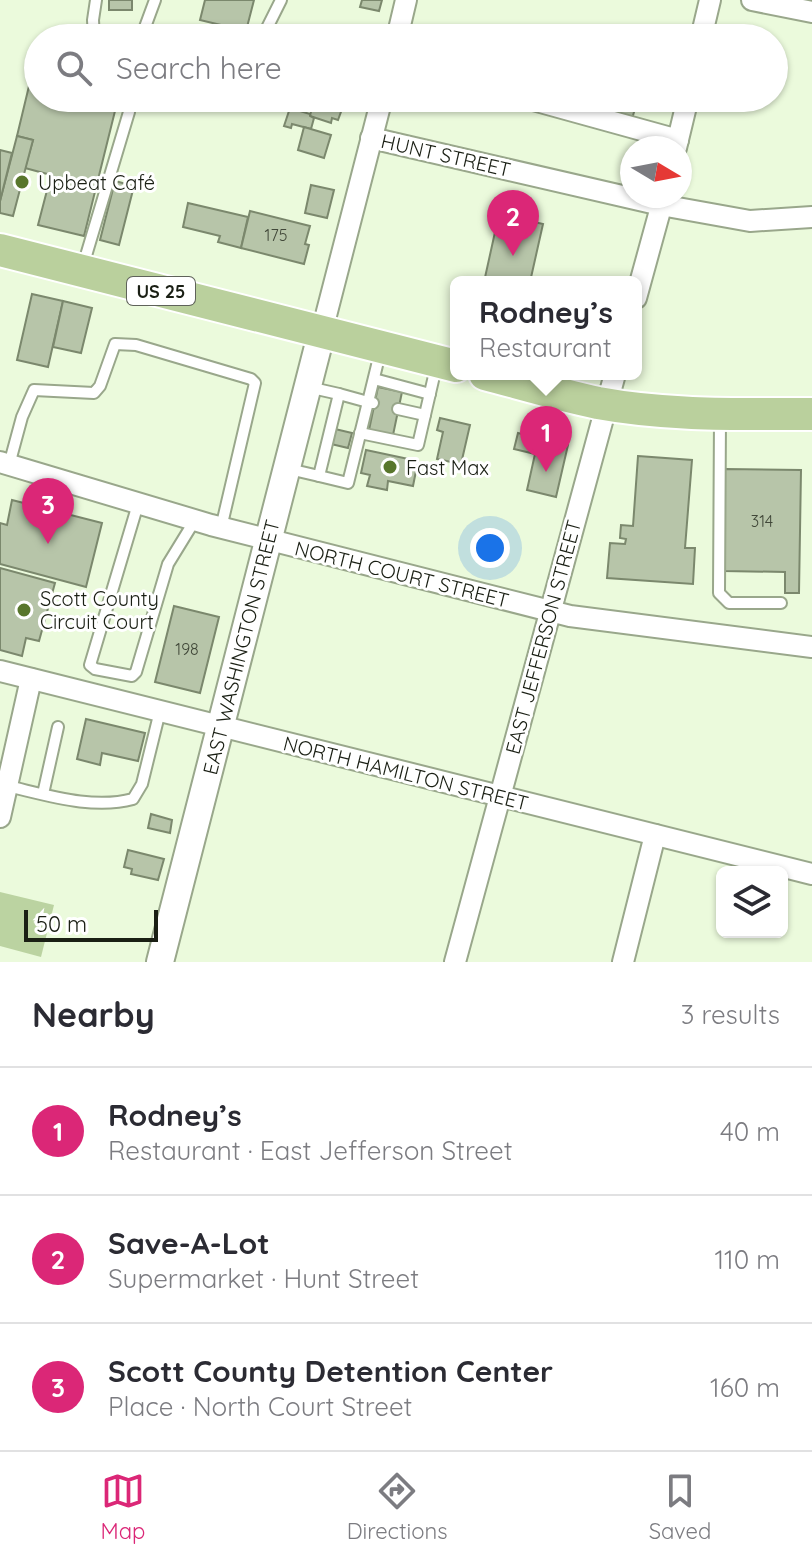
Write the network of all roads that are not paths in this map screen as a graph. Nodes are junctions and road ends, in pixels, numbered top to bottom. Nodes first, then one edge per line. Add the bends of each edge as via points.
1 (96, 0) edge
2 (155, 0) edge
3 (281, 0) edge
4 (406, 0) edge
5 (710, 0) edge
6 (752, 0) edge
7 (812, 12) edge
8 (93, 24) edge
9 (146, 24) edge
10 (269, 24) edge
11 (400, 24) edge
12 (704, 24) edge
13 (129, 112) edge
14 (378, 112) edge
15 (572, 112) edge
16 (685, 112) edge
17 (651, 136) edge
18 (679, 136) edge
19 (371, 138) junction
20 (620, 191) edge
21 (692, 207) edge
22 (661, 208) edge
23 (812, 217) edge
24 (0, 250) edge
25 (81, 270) junction
26 (642, 276) edge
27 (322, 331) junction
28 (381, 347) junction
29 (447, 364) edge
30 (374, 379) junction
31 (535, 380) edge
32 (308, 387) junction
33 (611, 389) edge
34 (339, 394) junction
35 (430, 394) junction
36 (371, 403) junction
37 (398, 409) dead end
38 (720, 413) junction
39 (812, 414) edge
40 (425, 415) junction
41 (360, 433) junction
42 (4, 463) edge
43 (287, 468) junction
44 (319, 476) junction
45 (138, 504) junction
46 (195, 520) junction
47 (221, 528) junction
48 (269, 540) junction
49 (781, 603) dead end
50 (550, 611) junction
51 (812, 647) edge
52 (0, 671) edge
53 (31, 679) junction
54 (160, 711) junction
55 (58, 727) dead end
56 (221, 727) junction
57 (7, 786) junction
58 (43, 794) junction
59 (500, 796) junction
60 (0, 817) edge
61 (655, 835) junction
62 (812, 874) edge
63 (160, 962) edge
64 (455, 962) edge
65 (623, 962) edge

1 - 8 lane
2 - 9 lane
3 - 10 lane
4 - 11 street
5 - 12 street
6 - 7 street
13 - 25 lane
14 - 19 street
15 - 17 street
16 - 18 street
19 - 20 street, HUNT STREET
19 - 27 street
21 - 23 street, HUNT STREET via 750,221
22 - 26 street
24 - 25 main road, US 25
25 - 27 main road, US 25
27 - 28 main road, US 25
27 - 32 street, EAST WASHINGTON STREET
28 - 29 main road, US 25
28 - 30 lane
29 - 35 lane
30 - 35 lane
30 - 36 lane
31 - 33 main road
32 - 34 lane
32 - 43 street, EAST WASHINGTON STREET
33 - 38 main road
33 - 50 street, EAST JEFFERSON STREET
34 - 36 lane
34 - 44 lane
35 - 40 lane
36 - 41 lane
37 - 40 lane
38 - 39 main road
38 - 49 lane via 719,593 729,603
40 - 41 lane via 418,445
41 - 44 lane via 348,483
42 - 45 street, NORTH COURT STREET
42 - 47 lane via 34,390 94,393 115,344 151,349 255,383
43 - 44 lane
43 - 48 street, EAST WASHINGTON STREET
45 - 46 street, NORTH COURT STREET
45 - 46 lane via 90,665 95,669 132,676 136,672 168,564
46 - 47 street, NORTH COURT STREET
47 - 48 street, NORTH COURT STREET
48 - 50 street, NORTH COURT STREET
48 - 56 street, EAST WASHINGTON STREET
50 - 51 street, NORTH COURT STREET
50 - 59 street, EAST JEFFERSON STREET
52 - 53 street, NORTH HAMILTON STREET
53 - 54 street, NORTH HAMILTON STREET
53 - 57 street
54 - 56 street, NORTH HAMILTON STREET
54 - 58 lane via 142,784 133,799 116,804
55 - 58 lane
56 - 59 street, NORTH HAMILTON STREET
56 - 63 street, EAST WASHINGTON STREET
57 - 58 lane
57 - 60 street
59 - 61 street, NORTH HAMILTON STREET
59 - 64 street, EAST JEFFERSON STREET
61 - 62 street, NORTH HAMILTON STREET
61 - 65 street

